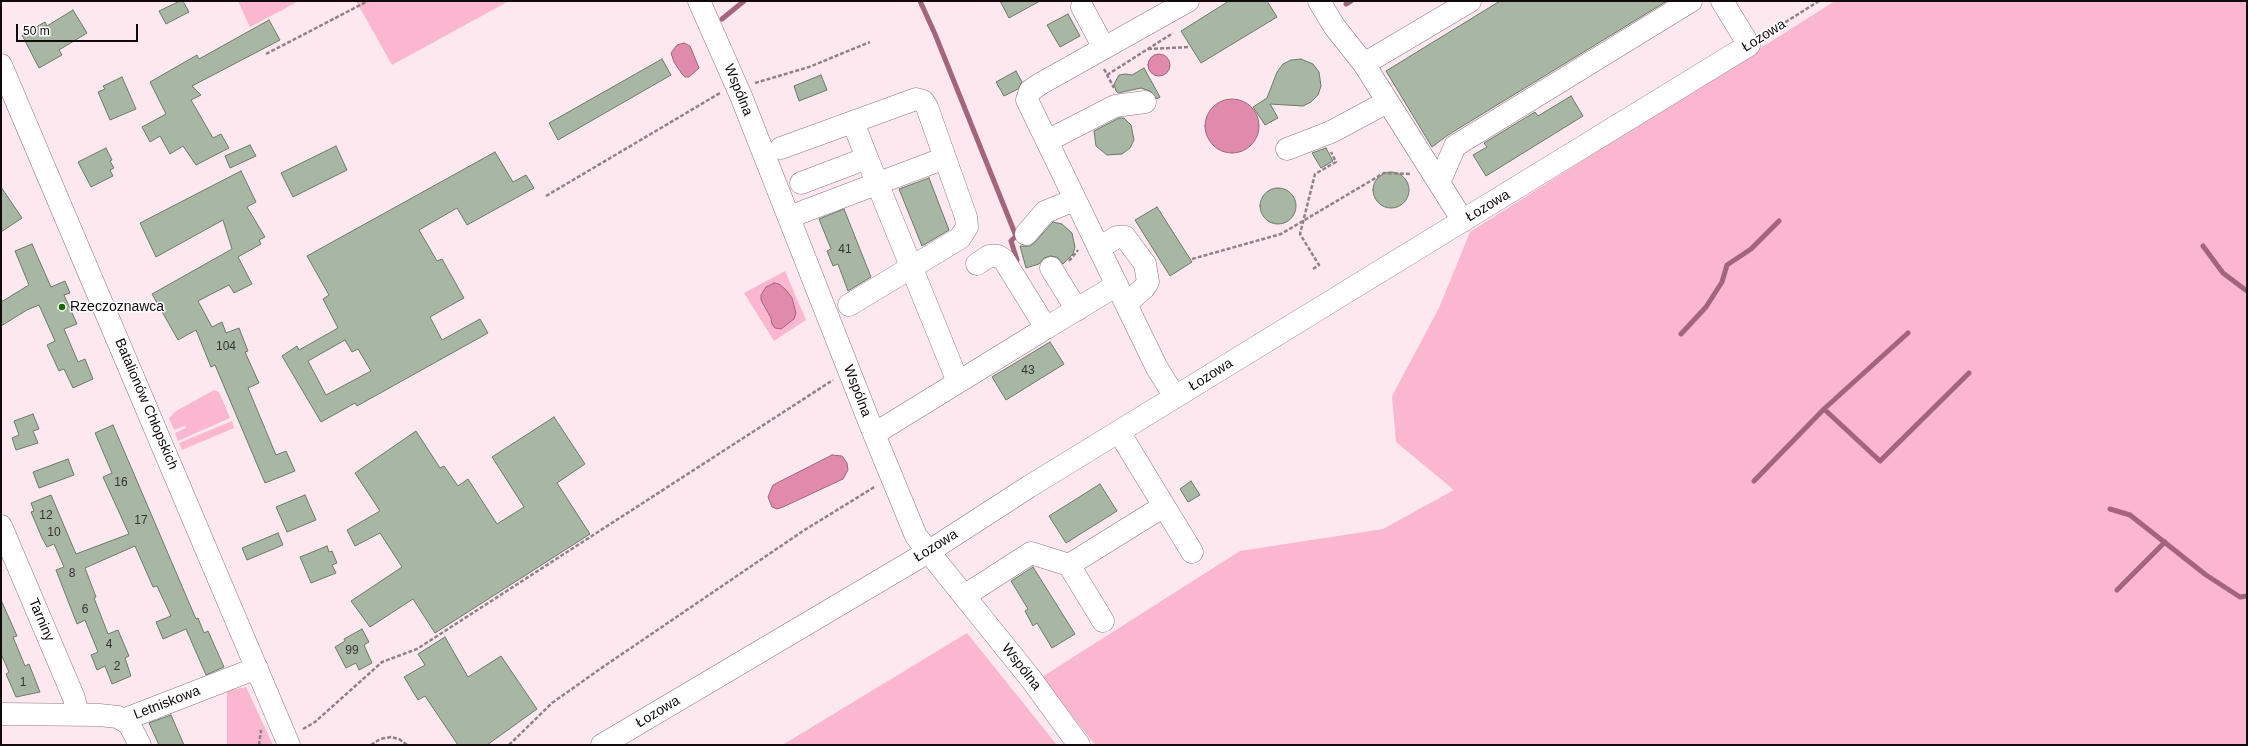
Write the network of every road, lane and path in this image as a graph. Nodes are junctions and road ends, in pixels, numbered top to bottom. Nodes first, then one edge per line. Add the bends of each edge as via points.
1 (368, 1) edge
2 (699, 1) edge
3 (1188, 1) edge
4 (1319, 1) edge
5 (1470, 1) edge
6 (1691, 1) edge
7 (1722, 1) edge
8 (1819, 1) edge
9 (1082, 7) dead end
10 (1167, 15) edge
11 (870, 42) dead end
12 (1749, 45) junction
13 (1190, 47) dead end
14 (1148, 49) junction
15 (1099, 51) junction
16 (266, 54) dead end
17 (1, 64) edge
18 (1364, 64) junction
19 (1107, 75) junction
20 (737, 88) junction
21 (1145, 102) dead end
22 (1387, 102) junction
23 (1122, 105) junction
24 (853, 122) junction
25 (1323, 135) junction
26 (1047, 141) junction
27 (781, 148) dead end
28 (1287, 149) dead end
29 (867, 158) junction
30 (945, 158) junction
31 (1438, 180) junction
32 (800, 183) dead end
33 (877, 184) junction
34 (546, 196) dead end
35 (1074, 200) junction
36 (789, 217) junction
37 (1304, 221) junction
38 (1463, 221) junction
39 (1026, 234) dead end
40 (1078, 244) dead end
41 (1099, 248) junction
42 (1192, 259) dead end
43 (977, 264) dead end
44 (1058, 267) joint
45 (911, 268) junction
46 (1313, 269) dead end
47 (1122, 294) junction
48 (849, 305) dead end
49 (1076, 310) junction
50 (1046, 328) junction
51 (850, 371) junction
52 (958, 382) junction
53 (1174, 398) junction
54 (1119, 432) junction
55 (874, 434) junction
56 (894, 481) junction
57 (1164, 506) junction
58 (1, 526) edge
59 (928, 552) junction
60 (1192, 552) dead end
61 (1069, 565) junction
62 (964, 596) junction
63 (1102, 621) dead end
64 (257, 668) junction
65 (1, 714) edge
66 (78, 715) junction
67 (123, 720) junction
68 (288, 741) edge
69 (140, 745) edge
70 (371, 745) edge
71 (407, 745) edge
72 (509, 745) edge
73 (602, 745) edge
74 (1079, 745) edge

1 - 16 path
2 - 20 street, Wspólna
3 - 10 street
4 - 18 street via 1334,26
5 - 18 street
6 - 31 street via 1455,146
7 - 12 street
8 - 12 path, Łozowa
9 - 15 street
10 - 14 path
10 - 15 street
11 - 20 path via 808,67
12 - 38 street, Łozowa
13 - 14 path
14 - 19 path
15 - 19 path
15 - 26 street via 1040,84 1028,94 1028,103
17 - 64 street, Batalionów Chłopskich
18 - 22 street
19 - 23 path
20 - 34 path via 710,98
20 - 36 street, Wspólna
21 - 23 street
22 - 25 street
22 - 31 street
23 - 26 street via 1114,106
24 - 27 street
24 - 29 street
24 - 30 street via 916,99 923,101
25 - 28 street
25 - 37 path via 1336,162 1315,174
26 - 35 street
29 - 32 street
29 - 33 street
30 - 33 street
30 - 45 street via 966,217 967,227 960,238
31 - 37 path via 1392,171 1384,172
31 - 38 street
33 - 36 street
33 - 45 street
35 - 39 street via 1045,212
35 - 41 street
36 - 51 street, Wspólna
37 - 42 path via 1281,234
37 - 46 path via 1300,234 1319,265
38 - 53 street, Łozowa
40 - 44 path via 1078,250
41 - 47 street
41 - 47 street via 1117,237 1125,237 1145,264 1148,282 1144,288
43 - 50 street via 989,256 998,256 1004,260
44 - 49 street
45 - 48 street
45 - 52 street
47 - 49 street
47 - 53 street
49 - 50 street
50 - 52 street
51 - 55 street, Wspólna
51 - 68 path via 417,649 382,662 315,722
52 - 55 street
53 - 54 street, Łozowa
54 - 57 street
54 - 59 street, Łozowa
55 - 56 street, Wspólna
56 - 59 street, Wspólna via 916,536
56 - 72 path via 878,485 854,498 623,653 552,703
57 - 60 street
57 - 61 street
58 - 66 street, Tarniny via 74,698
59 - 62 street, Wspólna
59 - 73 street, Łozowa
61 - 62 street via 1031,553
61 - 63 street
62 - 74 street, Wspólna via 1031,679
64 - 67 street, Letniskowa
64 - 68 street, Batalionów Chłopskich
65 - 66 street, Letniskowa
66 - 67 street, Letniskowa via 112,716
67 - 69 street via 129,724
70 - 71 path via 380,739 391,737

